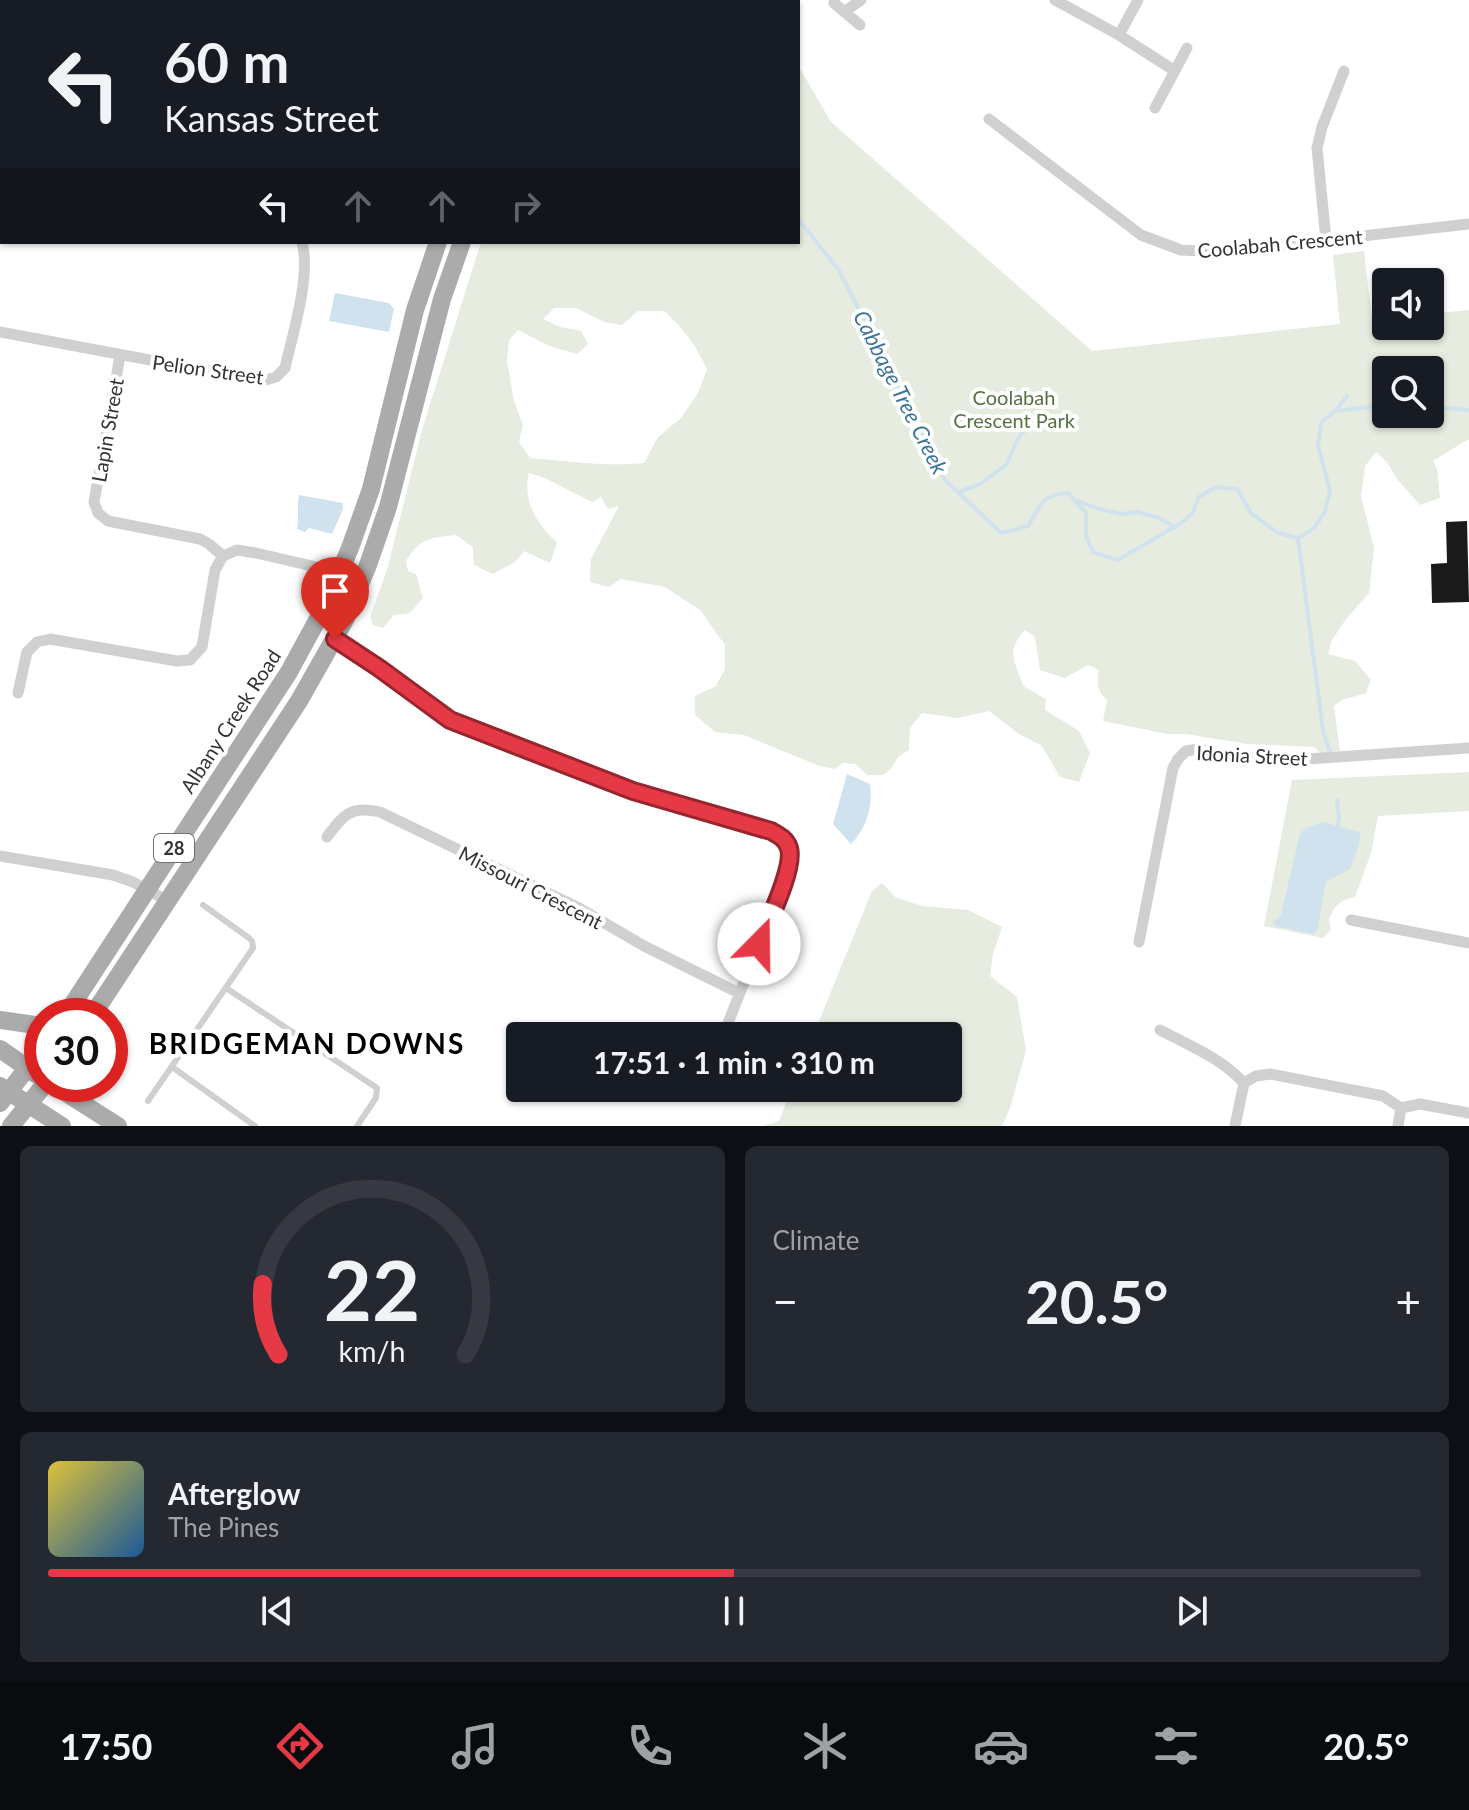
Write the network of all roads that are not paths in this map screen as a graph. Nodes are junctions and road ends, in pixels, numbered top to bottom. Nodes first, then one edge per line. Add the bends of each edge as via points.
1 (861, 0) edge
2 (1055, 0) edge
3 (1138, 0) edge
4 (834, 3) dead end
5 (844, 12) junction
6 (860, 25) dead end
7 (1119, 35) junction
8 (1187, 48) dead end
9 (1175, 71) junction
10 (1344, 71) dead end
11 (1155, 108) dead end
12 (989, 119) dead end
13 (1469, 224) edge
14 (1326, 240) junction
15 (303, 244) edge
16 (437, 244) edge
17 (461, 244) edge
18 (0, 332) edge
19 (120, 356) junction
20 (223, 556) junction
21 (338, 578) junction
22 (335, 639) junction
23 (18, 693) dead end
24 (1469, 748) edge
25 (327, 837) dead end
26 (0, 856) edge
27 (147, 889) junction
28 (168, 901) junction
29 (203, 905) dead end
30 (1351, 920) dead end
31 (1139, 942) dead end
32 (1469, 943) edge
33 (226, 988) junction
34 (739, 993) junction
35 (77, 998) edge
36 (104, 998) edge
37 (0, 1020) edge
38 (728, 1022) edge
39 (24, 1023) edge
40 (1160, 1030) dead end
41 (0, 1049) edge
42 (24, 1065) edge
43 (172, 1067) junction
44 (24, 1080) edge
45 (1244, 1083) junction
46 (3, 1094) edge
47 (148, 1101) dead end
48 (31, 1102) edge
49 (80, 1102) edge
50 (29, 1105) junction
51 (85, 1105) joint
52 (1401, 1108) junction
53 (1469, 1113) edge
54 (11, 1126) edge
55 (62, 1126) edge
56 (118, 1126) edge
57 (255, 1126) edge
58 (357, 1126) edge
59 (1235, 1126) edge
60 (1398, 1126) edge

1 - 5 street
2 - 7 street
3 - 7 street
4 - 5 street
5 - 6 street
7 - 9 street
8 - 9 street
9 - 11 street
10 - 14 street via 1317,148
12 - 14 street, Coolabah Crescent via 1141,235 1161,244 1222,252
13 - 14 street, Coolabah Crescent
15 - 19 street, Pelion Street via 306,272 285,368 276,377 262,381
16 - 21 main road, Albany Creek Road / 28 via 415,310 371,489
17 - 22 main road, 28 via 378,537
18 - 19 street, Pelion Street
19 - 20 street, Lapin Street via 94,502 98,513 108,521 200,539
20 - 21 street via 237,550 256,553
20 - 23 street via 215,570 202,647 190,660 50,639 27,652
21 - 27 main road, Albany Creek Road / 28 via 289,672
22 - 28 main road, 28
22 - 34 street via 450,720 633,791 783,837 790,850 788,870
24 - 31 street, Idonia Street via 1293,760 1186,751 1173,768
25 - 34 street, Missouri Crescent via 354,810 380,812
26 - 27 street via 113,875
27 - 28 street
27 - 35 main road, Albany Creek Road / 28
28 - 36 main road, 28
29 - 33 lane via 252,944
30 - 32 street
33 - 43 lane
33 - 58 lane via 377,1088
34 - 38 street
37 - 39 main road
40 - 45 street via 1218,1060
41 - 42 main road
43 - 47 lane
43 - 57 lane
44 - 46 main road
45 - 52 street via 1270,1074 1383,1096
45 - 59 street
46 - 50 main road
48 - 50 main road
49 - 51 main road
50 - 54 main road
50 - 55 main road
51 - 56 main road
52 - 53 street via 1420,1104
52 - 60 street

